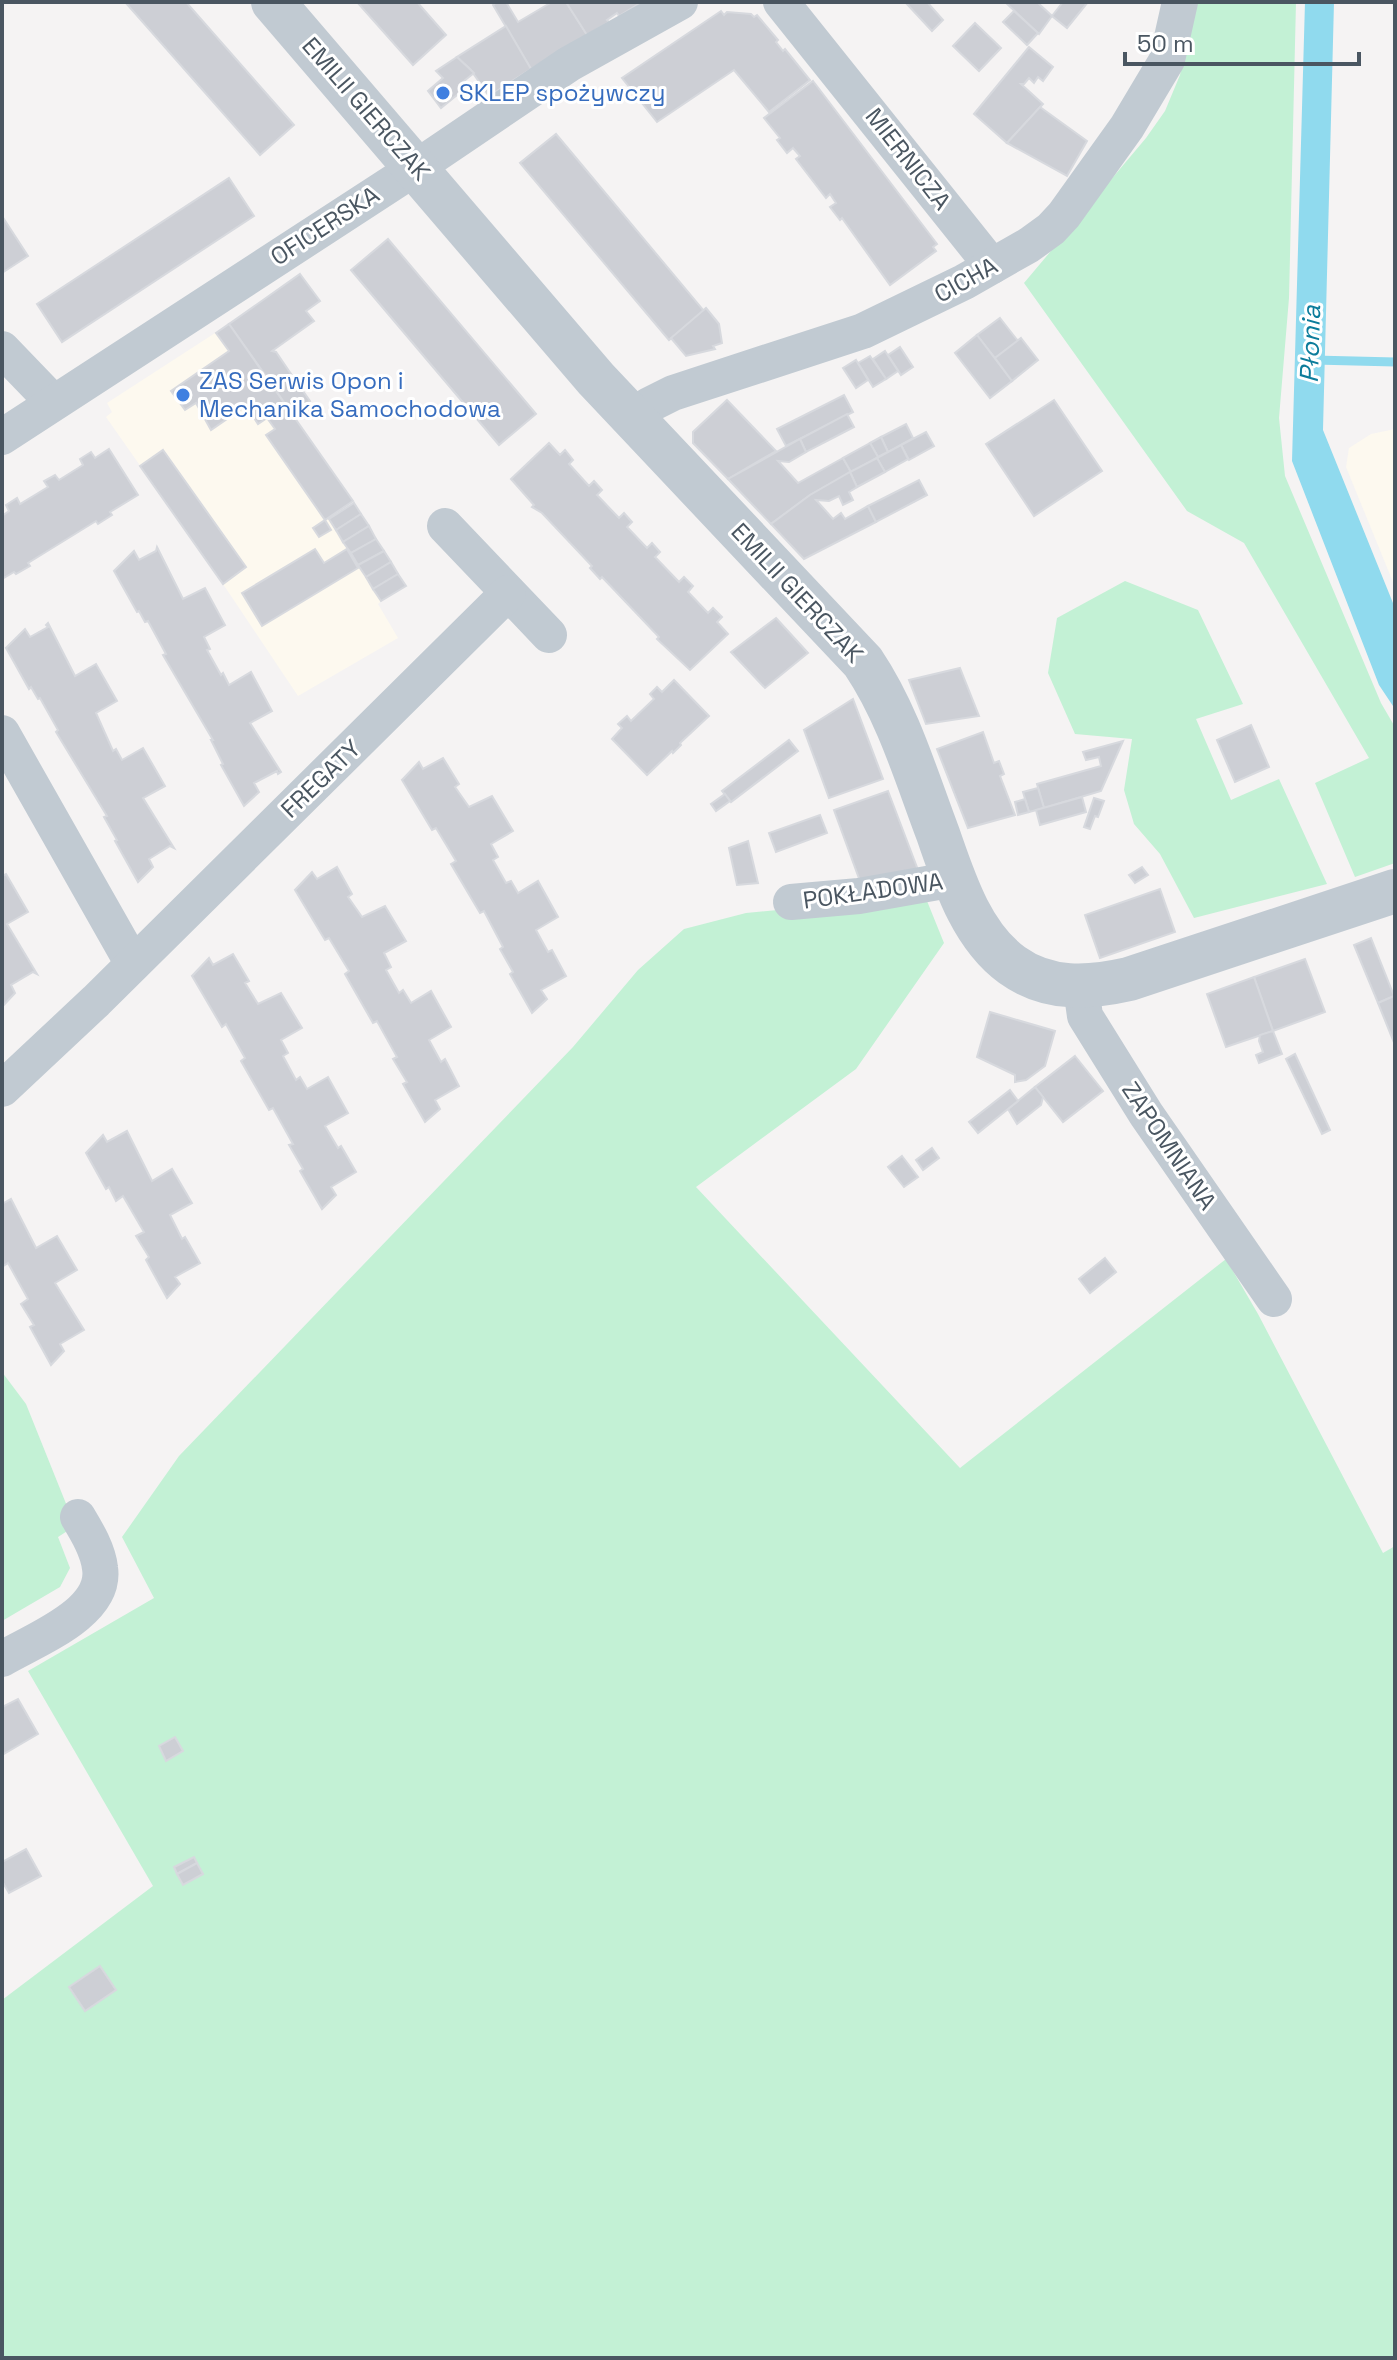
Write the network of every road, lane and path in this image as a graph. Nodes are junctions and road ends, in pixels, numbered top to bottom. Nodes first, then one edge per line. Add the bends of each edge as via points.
1 (273, 2) edge
2 (680, 2) edge
3 (781, 2) edge
4 (818, 2) edge
5 (1180, 2) edge
6 (824, 54) junction
7 (417, 167) junction
8 (992, 266) junction
9 (2, 349) edge
10 (53, 402) junction
11 (631, 418) junction
12 (2, 437) edge
13 (445, 526) dead end
14 (508, 593) junction
15 (549, 635) dead end
16 (2, 733) edge
17 (955, 879) junction
18 (1395, 891) edge
19 (791, 902) dead end
20 (133, 964) junction
21 (1081, 987) junction
22 (2, 1089) edge
23 (1274, 1299) dead end
24 (78, 1517) dead end
25 (2, 1659) edge

1 - 7 street, EMILII GIERCZAK
2 - 7 street, OFICERSKA via 569,64
3 - 6 street, MIERNICZA
4 - 6 street
5 - 8 street, CICHA via 1167,60 1127,127 1064,215 1029,245
6 - 8 street, MIERNICZA
7 - 10 street, OFICERSKA
7 - 11 street, EMILII GIERCZAK
8 - 11 street, CICHA via 863,331 673,393
9 - 10 street
10 - 12 street, OFICERSKA
11 - 17 street, EMILII GIERCZAK via 863,662 892,713
13 - 14 street
14 - 15 street
14 - 20 street, FREGATY
16 - 20 street
17 - 19 street, POKŁADOWA
17 - 21 street, EMILII GIERCZAK via 985,937 1013,965 1046,981
18 - 21 street, EMILII GIERCZAK via 1129,979
20 - 22 street, FREGATY
21 - 23 street, ZAPOMNIANA via 1085,1016
24 - 25 street via 100,1567 94,1597 80,1613

